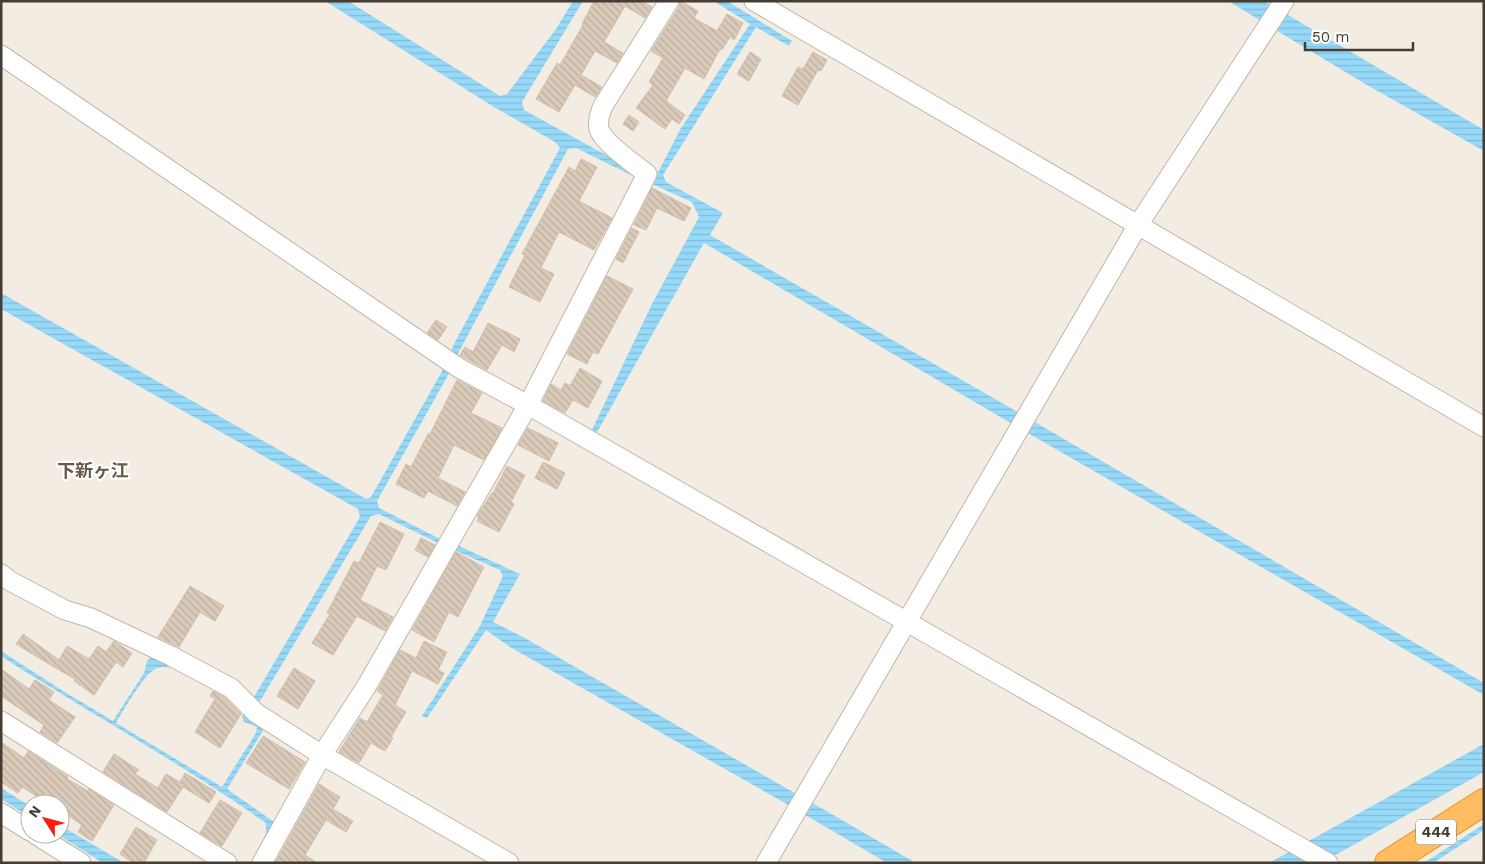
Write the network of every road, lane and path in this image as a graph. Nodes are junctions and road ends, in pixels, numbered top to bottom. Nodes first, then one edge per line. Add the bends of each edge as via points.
1 (668, 1) edge
2 (754, 1) edge
3 (1282, 4) edge
4 (1, 55) edge
5 (1138, 225) junction
6 (528, 405) junction
7 (1484, 426) edge
8 (1, 574) edge
9 (907, 621) junction
10 (1, 721) edge
11 (322, 755) junction
12 (1484, 802) edge
13 (1, 813) edge
14 (20, 825) edge
15 (51, 844) edge
16 (1328, 862) edge
17 (81, 863) edge
18 (227, 863) edge
19 (262, 863) edge
20 (509, 863) edge
21 (766, 863) edge
22 (1388, 863) edge

1 - 6 street via 599,116 599,128 607,141 648,174
2 - 5 street
3 - 5 street
4 - 6 street via 430,350
5 - 7 street
5 - 9 street
6 - 9 street
6 - 11 street via 366,687
8 - 11 street via 65,610 91,618 231,688 256,713
9 - 16 street
9 - 21 street
10 - 18 street
11 - 19 street
11 - 20 street
12 - 22 highway, 444
13 - 14 street
15 - 17 street

